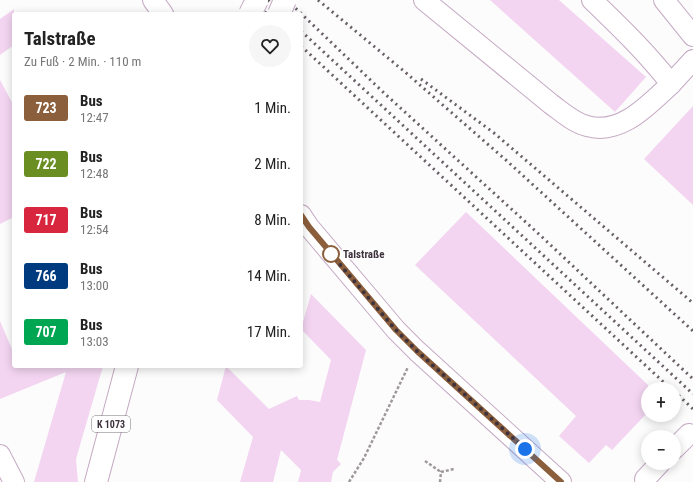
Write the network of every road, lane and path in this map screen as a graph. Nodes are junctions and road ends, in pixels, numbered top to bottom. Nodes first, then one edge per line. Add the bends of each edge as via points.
1 (153, 0) edge
2 (257, 0) edge
3 (285, 0) edge
4 (424, 0) edge
5 (592, 0) edge
6 (664, 0) edge
7 (162, 12) edge
8 (251, 12) edge
9 (280, 12) edge
10 (693, 36) edge
11 (689, 64) edge
12 (671, 84) junction
13 (304, 221) edge
14 (417, 351) junction
15 (126, 368) edge
16 (137, 368) edge
17 (689, 434) dead end
18 (681, 442) edge
19 (0, 454) edge
20 (425, 461) dead end
21 (454, 468) dead end
22 (653, 470) edge
23 (441, 472) junction
24 (645, 479) dead end
25 (14, 482) edge
26 (96, 482) edge
27 (107, 482) edge
28 (349, 482) edge
29 (440, 482) edge
30 (561, 482) edge

1 - 7 street
2 - 8 main road, bridge
3 - 9 main road, bridge
4 - 12 street via 551,104 586,126 601,129 629,119
5 - 12 street via 625,31
6 - 10 street
11 - 12 street
13 - 14 street
14 - 28 path via 364,458
14 - 30 street
15 - 26 main road, K 1073
16 - 27 main road, K 1073
17 - 18 street
19 - 25 street
20 - 23 path
21 - 23 path
22 - 24 street
23 - 29 path

